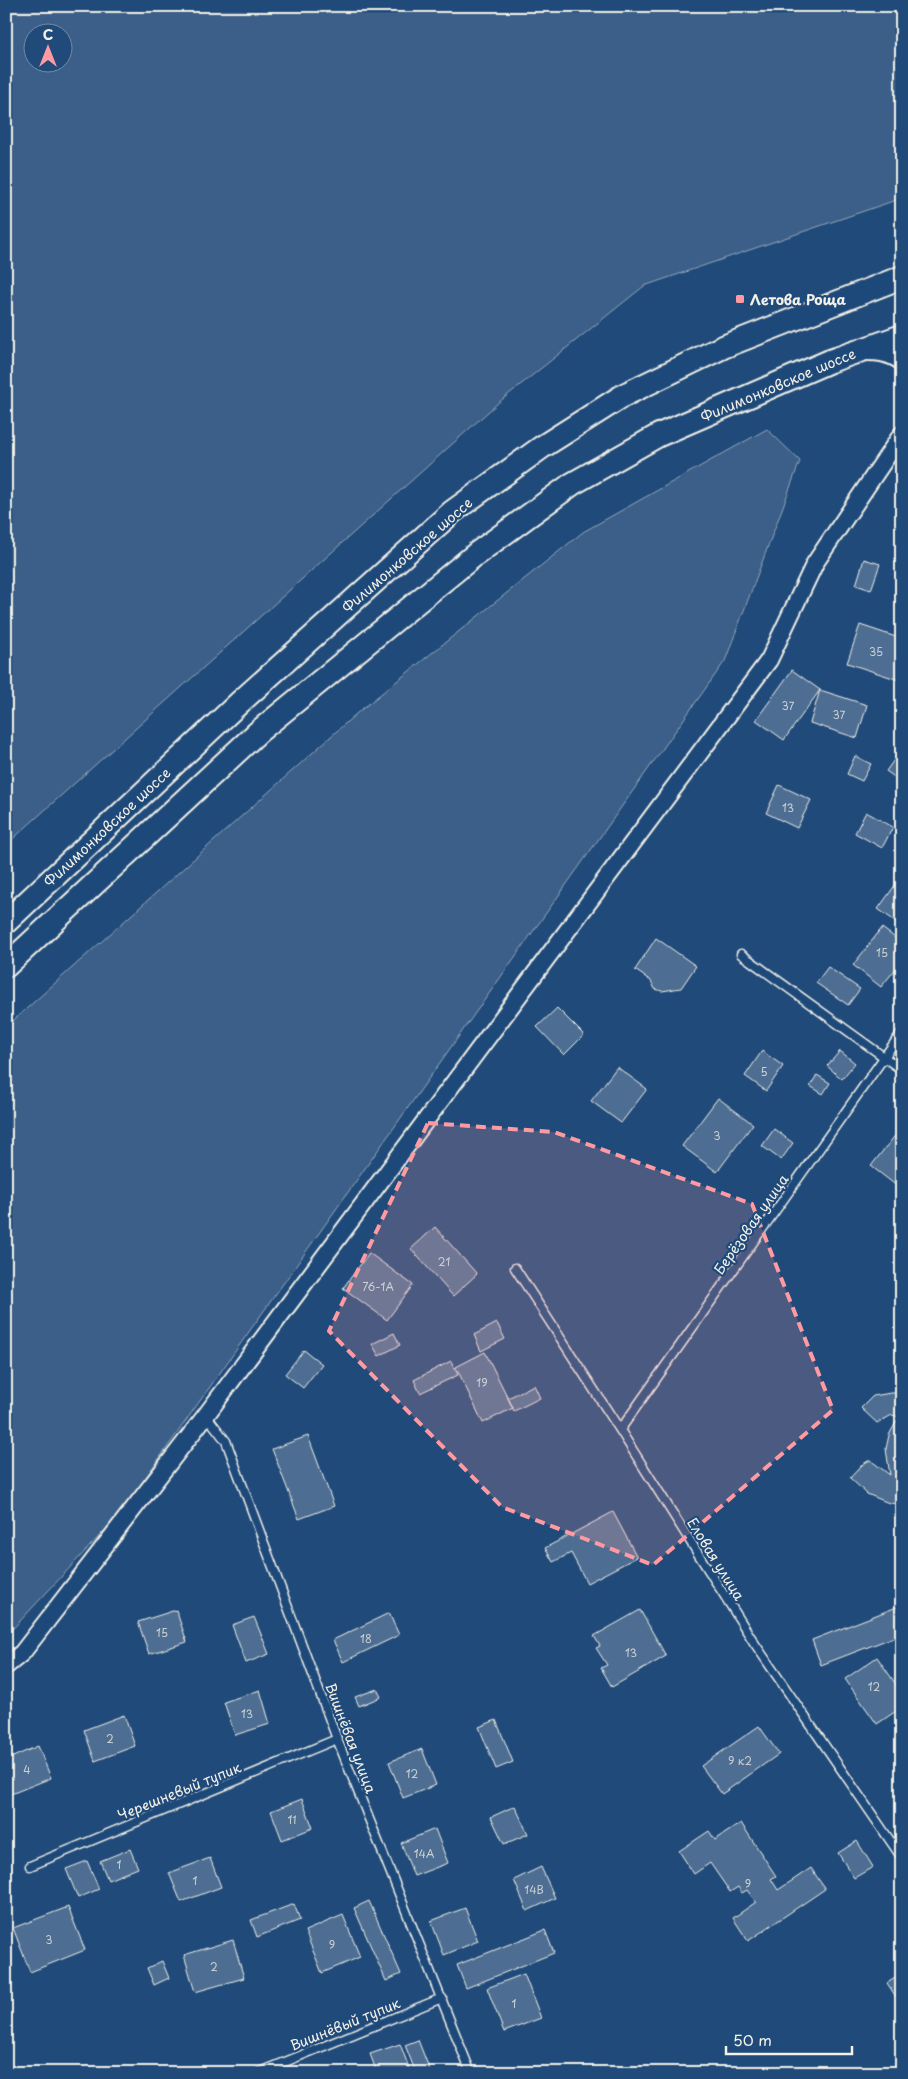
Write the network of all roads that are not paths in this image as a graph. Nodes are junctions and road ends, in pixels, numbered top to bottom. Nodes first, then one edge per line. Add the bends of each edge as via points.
1 (902, 277) edge
2 (902, 336) edge
3 (854, 352) junction
4 (902, 362) edge
5 (902, 434) edge
6 (6, 922) edge
7 (741, 954) dead end
8 (6, 966) edge
9 (902, 1032) edge
10 (884, 1057) junction
11 (902, 1070) edge
12 (515, 1268) dead end
13 (206, 1415) junction
14 (620, 1430) junction
15 (6, 1666) edge
16 (337, 1739) junction
17 (902, 1858) edge
18 (30, 1866) dead end
19 (442, 1998) junction
20 (258, 2073) edge
21 (471, 2073) edge

1 - 6 main road, Филимонковское шоссе via 722,347 633,391 452,512 239,703
2 - 3 main road, Филимонковское шоссе
3 - 4 street via 893,355
3 - 8 main road, Филимонковское шоссе via 659,435 572,484 476,554 258,732
5 - 13 street via 815,563 769,660
7 - 10 lane
9 - 10 lane, Берёзовая улица
10 - 11 lane
10 - 14 lane, Берёзовая улица
12 - 14 lane, Еловая улица
13 - 15 street via 22,1653
13 - 16 lane, Вишнёвая улица via 226,1441
14 - 17 lane, Еловая улица via 754,1644
16 - 18 lane, Черешневый тупик
16 - 19 lane, Вишнёвая улица
19 - 20 lane, Вишнёвый тупик
19 - 21 lane, Вишнёвая улица

